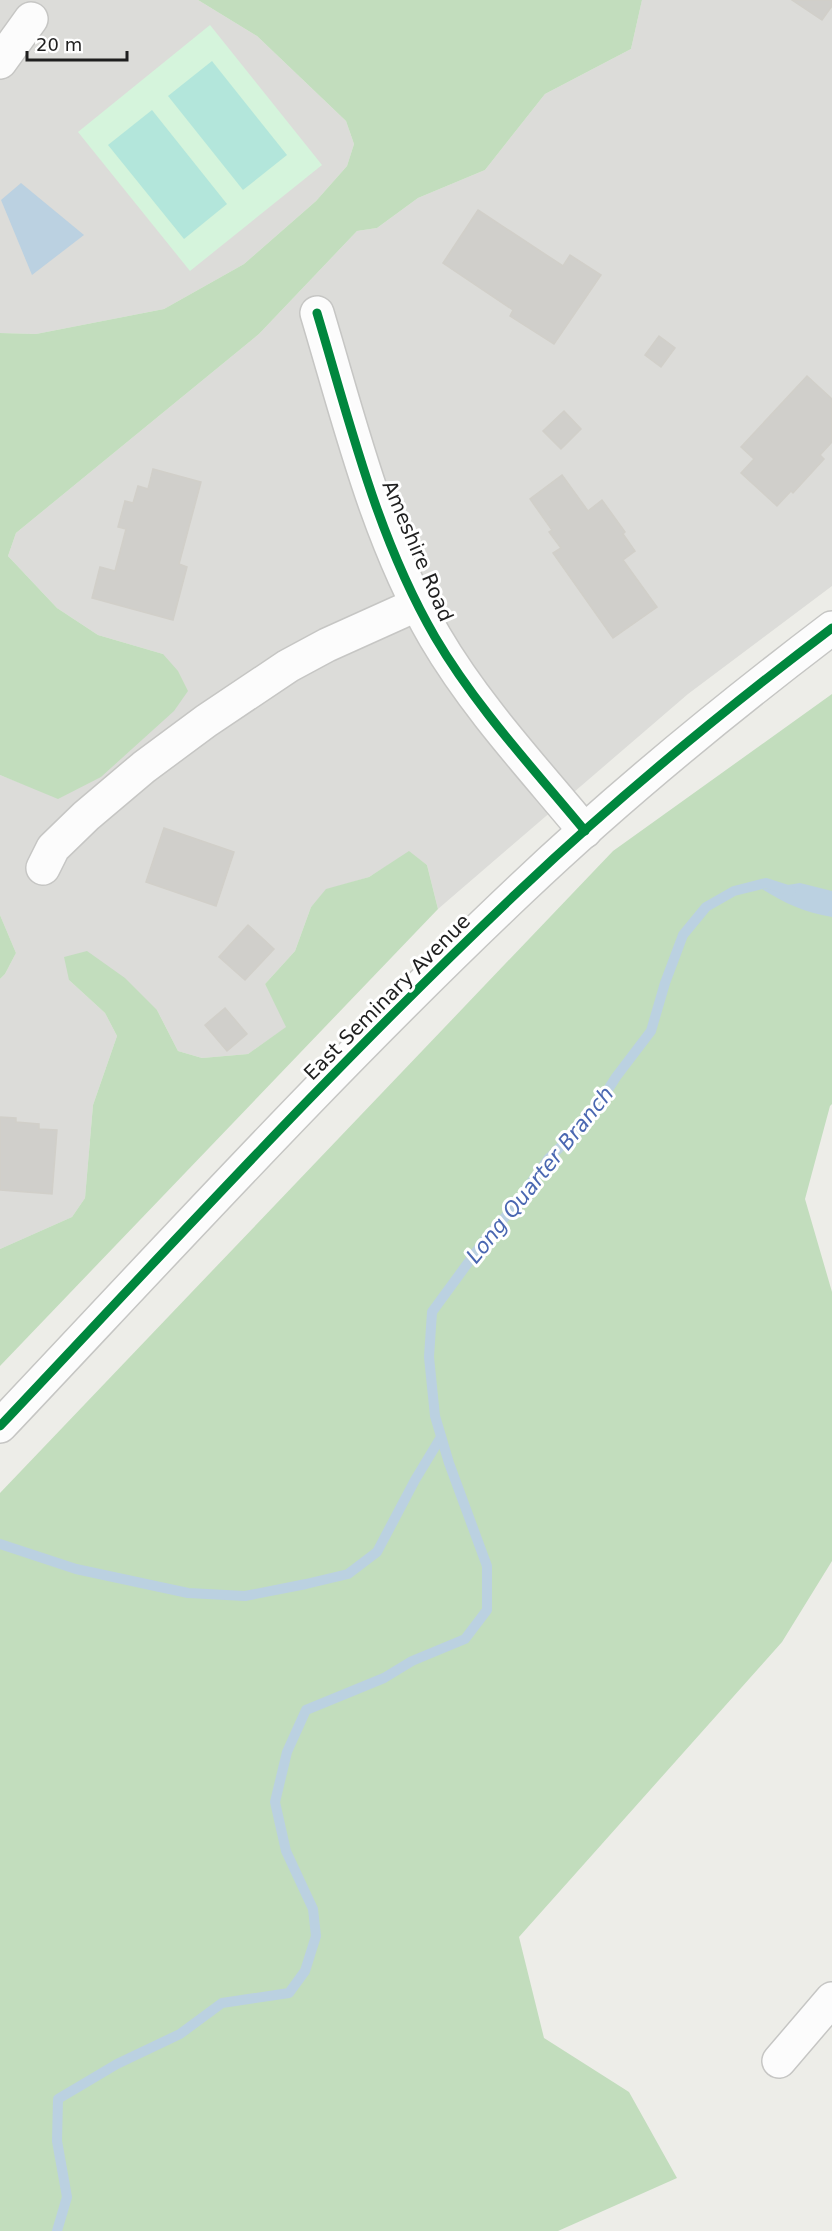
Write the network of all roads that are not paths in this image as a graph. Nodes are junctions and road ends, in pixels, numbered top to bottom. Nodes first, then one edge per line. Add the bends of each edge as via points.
1 (31, 20) dead end
2 (0, 62) edge
3 (317, 313) dead end
4 (418, 604) junction
5 (832, 628) edge
6 (585, 831) junction
7 (43, 868) dead end
8 (0, 1426) edge
9 (832, 1999) edge
10 (779, 2061) dead end

1 - 2 street
3 - 4 street, Ameshire Road via 372,494
4 - 6 street, Ameshire Road via 476,697
4 - 7 street via 288,666 206,721 86,816 53,849
5 - 6 street, East Seminary Avenue
6 - 8 street, East Seminary Avenue via 351,1058
9 - 10 street

